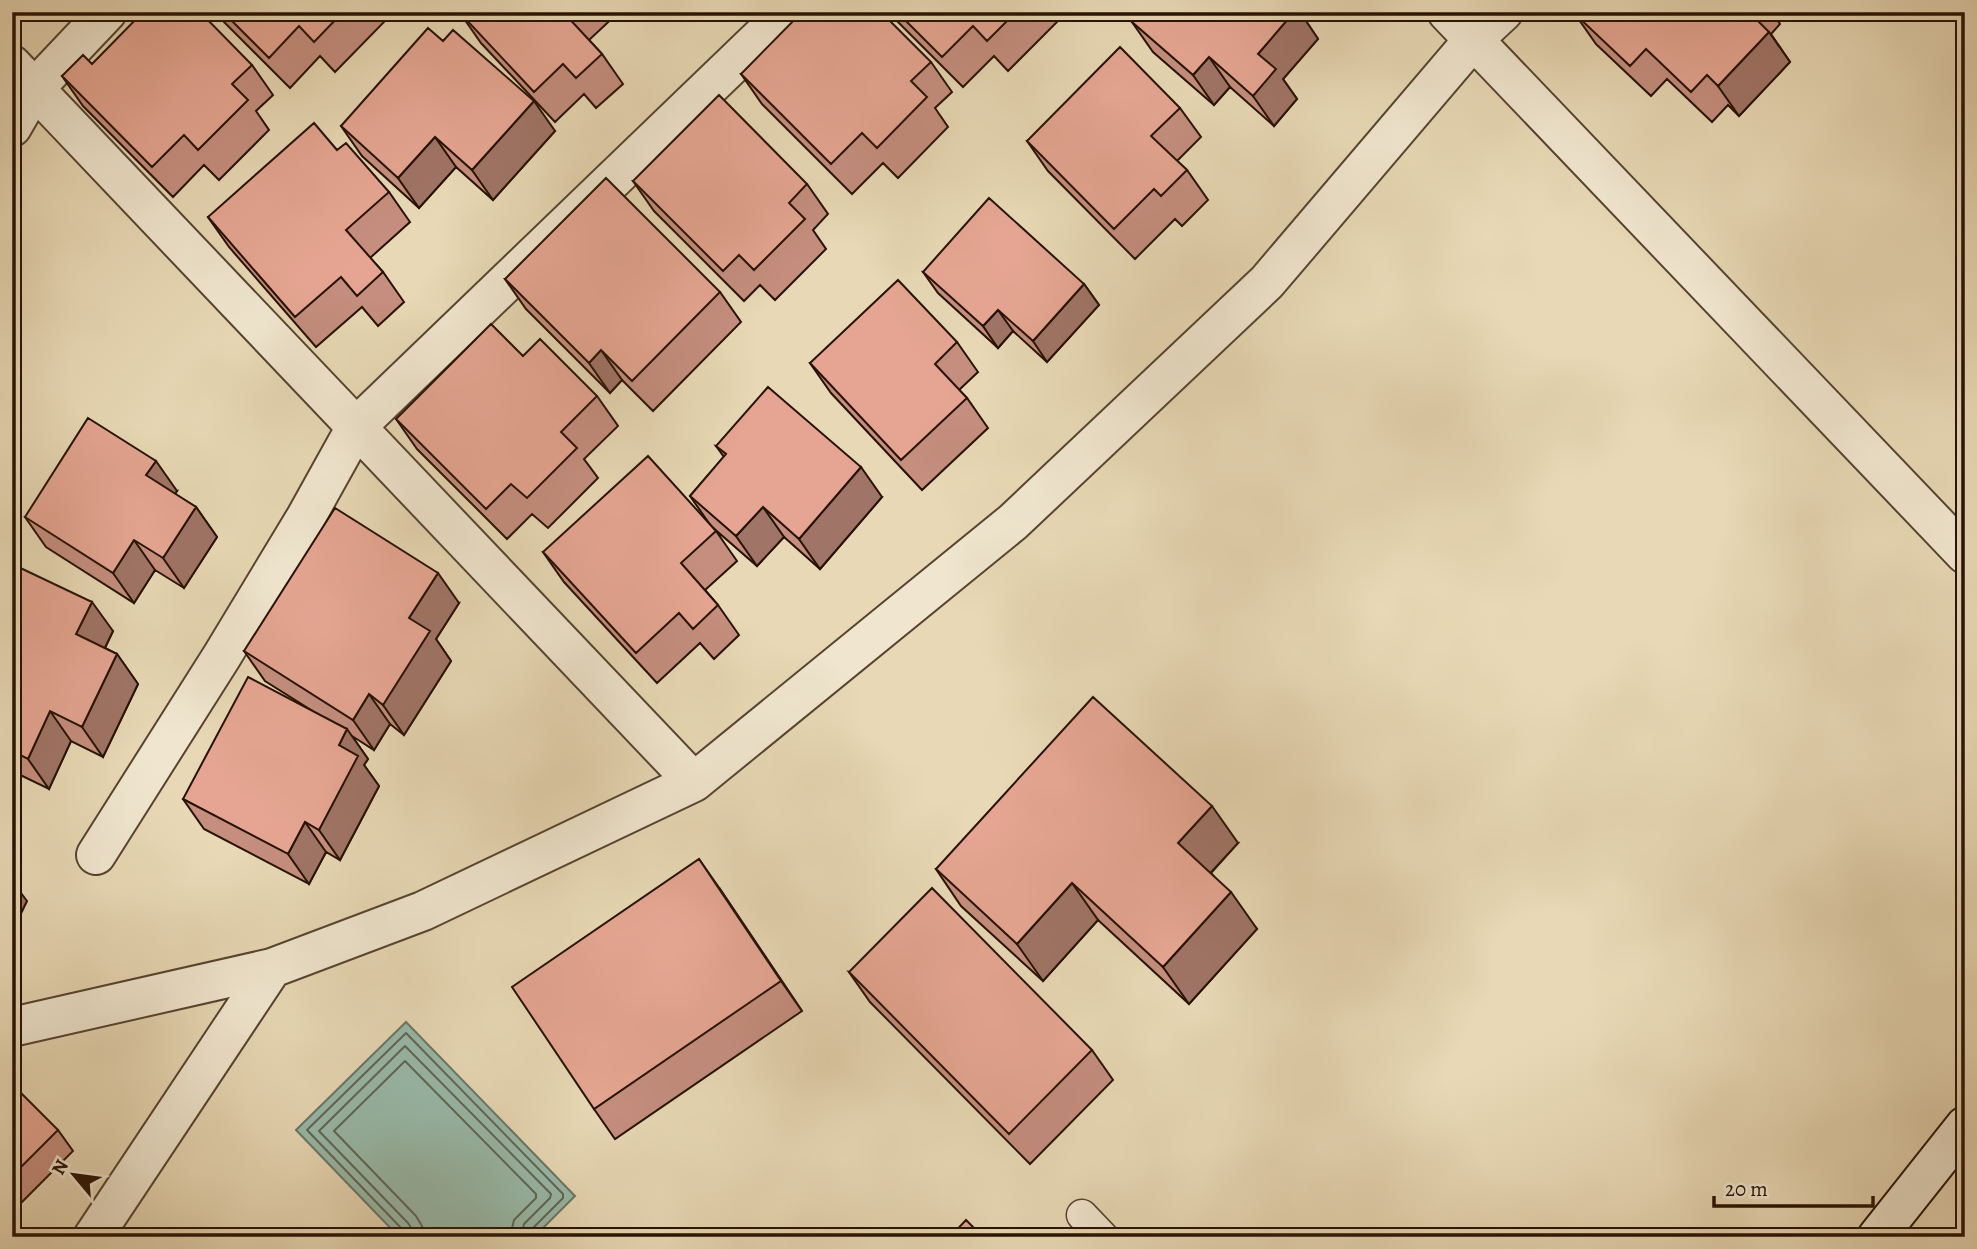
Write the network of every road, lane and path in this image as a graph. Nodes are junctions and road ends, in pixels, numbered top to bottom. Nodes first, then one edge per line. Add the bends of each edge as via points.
1 (107, 12) edge
2 (787, 12) edge
3 (1447, 12) edge
4 (1503, 12) edge
5 (1474, 39) junction
6 (23, 77) edge
7 (12, 127) edge
8 (356, 427) junction
9 (1965, 554) edge
10 (694, 782) junction
11 (96, 855) dead end
12 (272, 968) junction
13 (12, 1027) edge
14 (1965, 1126) edge
15 (1082, 1215) dead end
16 (93, 1237) edge
17 (1103, 1237) edge
18 (1877, 1237) edge

1 - 6 street
2 - 8 street
3 - 5 street
4 - 5 street
5 - 9 street
5 - 10 street via 1267,282 1013,522
6 - 7 street
6 - 8 street
8 - 10 street
8 - 11 street via 222,656
10 - 12 street via 423,911
12 - 13 street
12 - 16 street
14 - 18 street
15 - 17 lane

